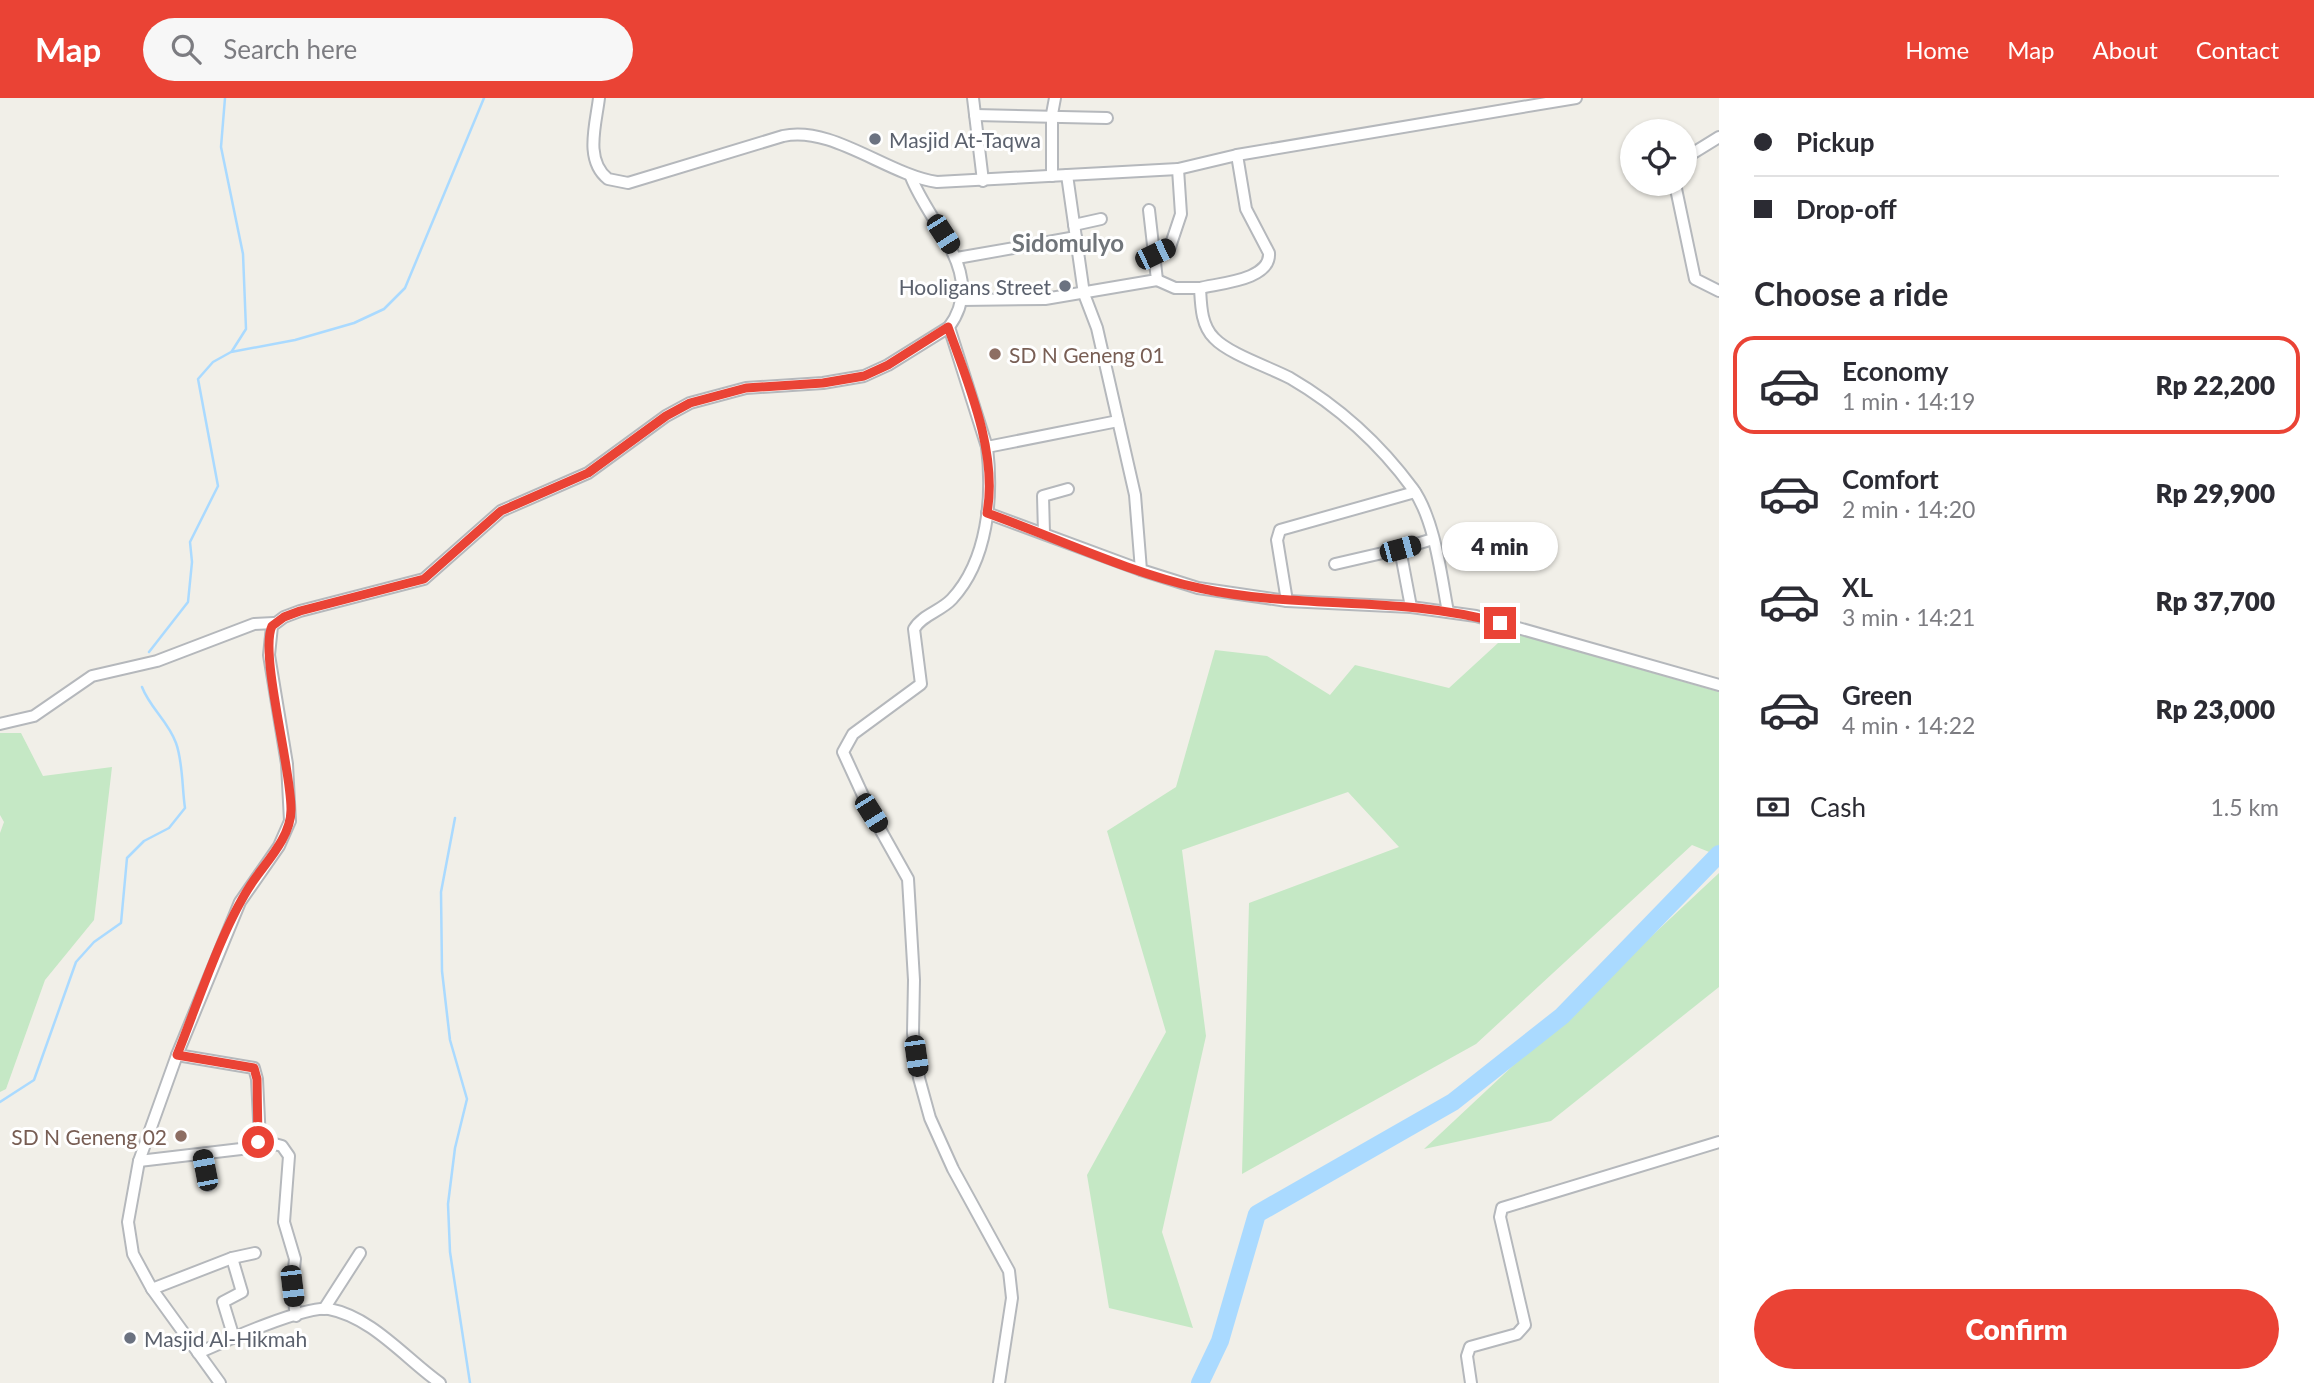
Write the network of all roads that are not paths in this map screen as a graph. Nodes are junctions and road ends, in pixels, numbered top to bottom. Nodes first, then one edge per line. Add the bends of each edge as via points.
1 (599, 98) edge
2 (973, 98) edge
3 (1055, 98) edge
4 (1576, 98) edge
5 (1052, 114) junction
6 (975, 115) junction
7 (1107, 118) dead end
8 (1719, 137) edge
9 (1697, 151) edge
10 (1237, 155) junction
11 (1178, 169) junction
12 (1068, 175) junction
13 (1052, 176) junction
14 (912, 177) junction
15 (983, 181) junction
16 (1678, 196) edge
17 (1149, 210) dead end
18 (1101, 219) dead end
19 (1074, 225) junction
20 (1076, 237) junction
21 (1155, 254) junction
22 (957, 258) junction
23 (1157, 280) junction
24 (1200, 288) junction
25 (1719, 291) edge
26 (1084, 294) junction
27 (961, 300) junction
28 (948, 327) junction
29 (1118, 421) junction
30 (987, 447) junction
31 (1068, 489) dead end
32 (1415, 492) junction
33 (987, 513) junction
34 (1044, 533) junction
35 (1433, 539) junction
36 (1400, 549) junction
37 (1335, 564) dead end
38 (1141, 570) junction
39 (1287, 601) junction
40 (1411, 607) junction
41 (1448, 612) junction
42 (274, 623) junction
43 (1719, 685) edge
44 (0, 724) edge
45 (177, 1055) junction
46 (260, 1140) junction
47 (1719, 1142) edge
48 (202, 1155) junction
49 (139, 1161) junction
50 (208, 1185) dead end
51 (256, 1254) dead end
52 (360, 1254) dead end
53 (232, 1258) junction
54 (152, 1289) junction
55 (324, 1309) junction
56 (296, 1316) junction
57 (234, 1338) junction
58 (198, 1353) junction
59 (220, 1383) edge
60 (440, 1383) edge
61 (999, 1383) edge
62 (1471, 1383) edge

1 - 14 street via 595,159 602,174 614,182 639,182 772,139 802,134
2 - 6 street
3 - 5 street
4 - 10 street
5 - 6 street
5 - 7 street
5 - 13 street
6 - 15 street
8 - 9 street
10 - 11 street
10 - 24 street via 1243,200 1269,261 1264,270
11 - 12 street
11 - 21 street via 1181,214 1170,247
12 - 13 street
12 - 19 street
13 - 15 street
14 - 15 street via 937,182
14 - 22 street via 922,204
16 - 25 street via 1695,279
17 - 21 street
18 - 19 street
19 - 20 street
20 - 22 street
20 - 26 street
21 - 23 street
22 - 27 street
23 - 24 street via 1175,288
23 - 26 street
24 - 32 street via 1205,325 1216,341 1291,379 1340,412 1384,453
26 - 27 street
26 - 29 street via 1097,328
27 - 28 street
28 - 30 street
28 - 42 street via 864,376 746,388 690,403 588,473 501,511 424,579 300,611
29 - 30 street
29 - 38 street via 1135,495
30 - 33 street
31 - 34 street via 1043,496
32 - 35 street
32 - 39 street via 1280,530 1276,536
33 - 34 street
33 - 61 street via 977,556 958,592 914,629 921,684 853,734 843,752 908,879 913,1033 930,1118 1009,1271 1012,1298
34 - 38 street
35 - 36 street
35 - 41 street
36 - 37 street
36 - 40 street
38 - 39 street via 1198,588
39 - 40 street
40 - 41 street
41 - 43 street
42 - 44 street via 254,624 157,662 92,676 34,716
42 - 45 street via 269,655 287,764 290,821 279,846 240,902
45 - 46 street via 254,1068
45 - 49 street
46 - 48 street via 241,1149
46 - 56 street via 282,1146 289,1156 284,1222 295,1262
47 - 62 street via 1502,1208 1500,1217 1525,1325 1517,1334 1470,1347
48 - 49 street
48 - 50 street
49 - 54 street via 129,1238
51 - 53 street
52 - 55 street
53 - 54 street
53 - 57 street via 242,1292 223,1303
54 - 58 street
55 - 56 street
55 - 60 street via 360,1322
56 - 57 street
57 - 58 street
58 - 59 street

